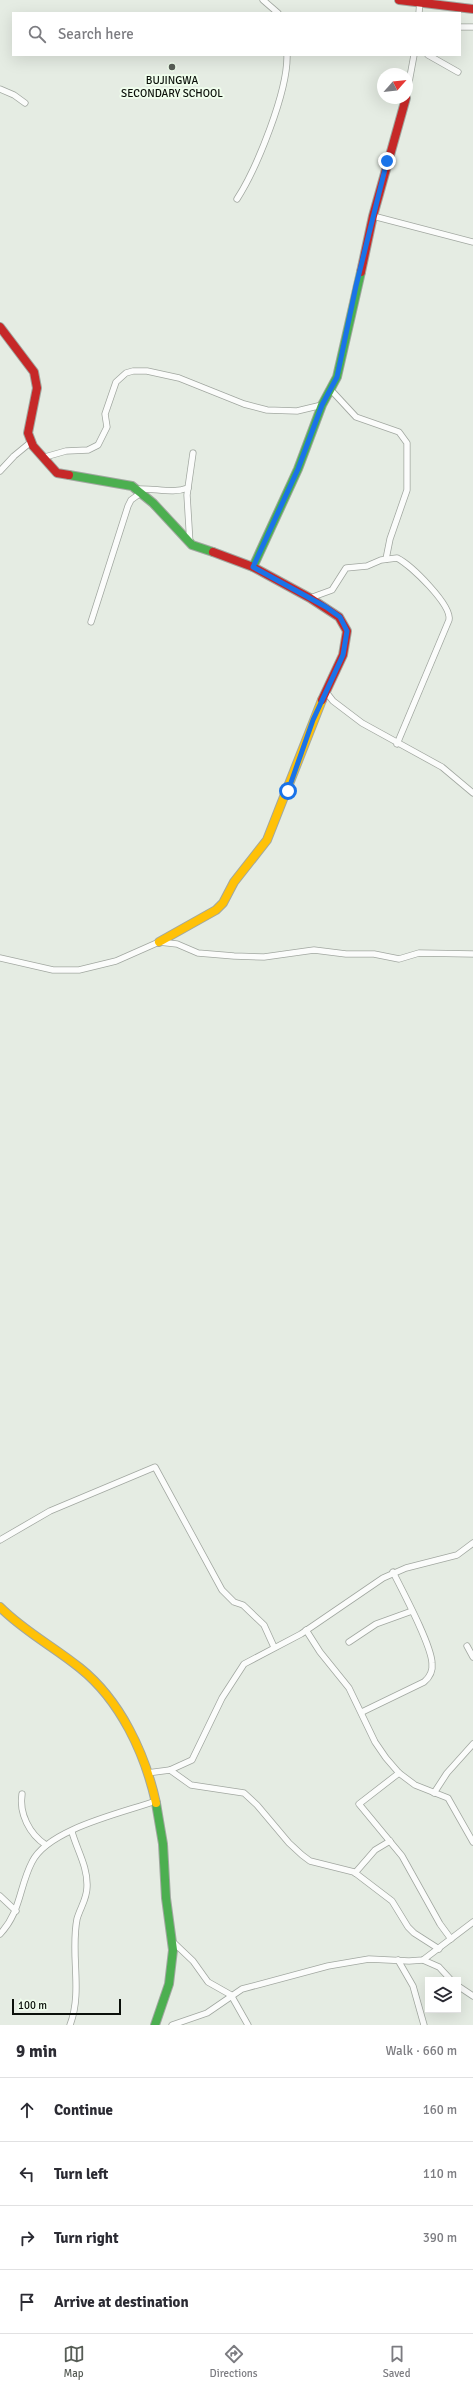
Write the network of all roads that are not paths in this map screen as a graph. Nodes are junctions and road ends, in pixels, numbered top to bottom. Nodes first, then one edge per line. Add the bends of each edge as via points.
1 (263, 0) edge
2 (399, 0) edge
3 (420, 1) edge
4 (473, 9) edge
5 (277, 12) edge
6 (419, 12) edge
7 (461, 27) edge
8 (473, 27) edge
9 (287, 56) edge
10 (414, 56) edge
11 (430, 56) edge
12 (412, 68) edge
13 (458, 72) dead end
14 (0, 90) edge
15 (25, 103) dead end
16 (404, 104) edge
17 (237, 199) dead end
18 (373, 216) junction
19 (473, 242) edge
20 (0, 327) edge
21 (331, 390) junction
22 (322, 405) junction
23 (31, 442) junction
24 (193, 453) dead end
25 (45, 457) junction
26 (0, 471) edge
27 (188, 488) junction
28 (139, 491) junction
29 (190, 544) junction
30 (386, 559) junction
31 (253, 567) junction
32 (310, 598) junction
33 (91, 622) dead end
34 (326, 692) junction
35 (397, 744) junction
36 (473, 793) edge
37 (159, 942) junction
38 (473, 954) edge
39 (0, 958) edge
40 (0, 1540) edge
41 (473, 1543) edge
42 (393, 1572) junction
43 (0, 1607) edge
44 (412, 1611) junction
45 (306, 1630) junction
46 (349, 1642) dead end
47 (467, 1646) dead end
48 (274, 1648) junction
49 (473, 1657) edge
50 (362, 1712) junction
51 (473, 1744) edge
52 (170, 1770) junction
53 (399, 1773) junction
54 (147, 1774) junction
55 (434, 1793) junction
56 (22, 1794) dead end
57 (156, 1801) junction
58 (72, 1832) junction
59 (390, 1841) junction
60 (473, 1842) edge
61 (46, 1845) junction
62 (355, 1874) junction
63 (0, 1896) edge
64 (16, 1911) junction
65 (473, 1922) edge
66 (0, 1934) edge
67 (451, 1938) junction
68 (174, 1944) junction
69 (439, 1949) junction
70 (398, 1960) junction
71 (424, 1960) junction
72 (448, 1977) edge
73 (461, 1988) edge
74 (231, 1995) junction
75 (473, 1996) edge
76 (70, 2025) edge
77 (155, 2025) edge
78 (172, 2025) edge
79 (248, 2025) edge
80 (424, 2025) edge

1 - 5 street
2 - 3 street
3 - 4 street
3 - 6 street
7 - 8 street
9 - 17 street via 282,85 268,132 250,179
10 - 12 street
11 - 13 street
14 - 15 street via 14,95
16 - 18 street
18 - 19 street
18 - 21 street via 337,377
20 - 23 street via 30,364 36,380 37,388 28,433
21 - 22 street
21 - 30 street via 356,417 399,432 407,443 407,490
22 - 25 street via 296,411 266,410 162,373 133,371 126,373 116,382 105,414 107,427 98,445 88,450 66,451
22 - 31 street via 298,469
23 - 25 street
23 - 26 street
24 - 27 street
25 - 28 street via 60,474 121,482
27 - 28 street via 174,492 164,489
27 - 29 street
28 - 29 street
28 - 33 street via 128,506
29 - 31 street
30 - 32 street via 367,566 346,568 332,590
30 - 35 street via 397,558 418,572 450,616
31 - 32 street
32 - 34 street via 340,617 347,631 343,655
34 - 35 street via 333,701 362,723
34 - 37 street via 313,720 288,791 263,845 216,910
35 - 36 street via 442,767
37 - 38 street via 177,944 198,954 234,956 264,957 314,950 374,954 399,959 419,952
37 - 39 street via 116,961 79,970 53,970
40 - 48 street via 50,1511 155,1467 222,1590 234,1602 244,1605 264,1625
41 - 42 street via 457,1555
42 - 44 street
42 - 45 street
43 - 54 street via 33,1637 75,1664 92,1679 113,1703 122,1718
44 - 46 street via 376,1624
44 - 50 street via 432,1663 431,1675 424,1682
45 - 48 street
45 - 50 street via 349,1688
47 - 49 street
48 - 52 street via 258,1655 238,1671 222,1698 195,1757 185,1765
50 - 53 street via 375,1742
51 - 55 street via 447,1773
52 - 54 street
52 - 62 street via 191,1785 244,1793 289,1843 310,1862
53 - 55 street via 415,1785
53 - 59 street via 359,1804
54 - 57 street
55 - 60 street via 448,1798
56 - 61 street via 23,1814 35,1837
57 - 58 street
57 - 68 street via 166,1898
58 - 61 street
58 - 76 street via 84,1865 87,1887 85,1901 77,1918 74,1959 76,2000
59 - 62 street via 375,1850
59 - 67 street via 402,1856 440,1924
61 - 64 street via 32,1862
62 - 69 street via 392,1901 414,1933
63 - 64 street
64 - 66 street via 12,1921
65 - 67 street
67 - 69 street
68 - 74 street via 193,1961 208,1982
68 - 77 street via 171,1975
69 - 71 street
70 - 71 street
70 - 74 street via 369,1959 337,1963 242,1989
70 - 80 street via 413,1986
71 - 72 street via 439,1967
73 - 75 street
74 - 78 street via 207,2013
74 - 79 street

